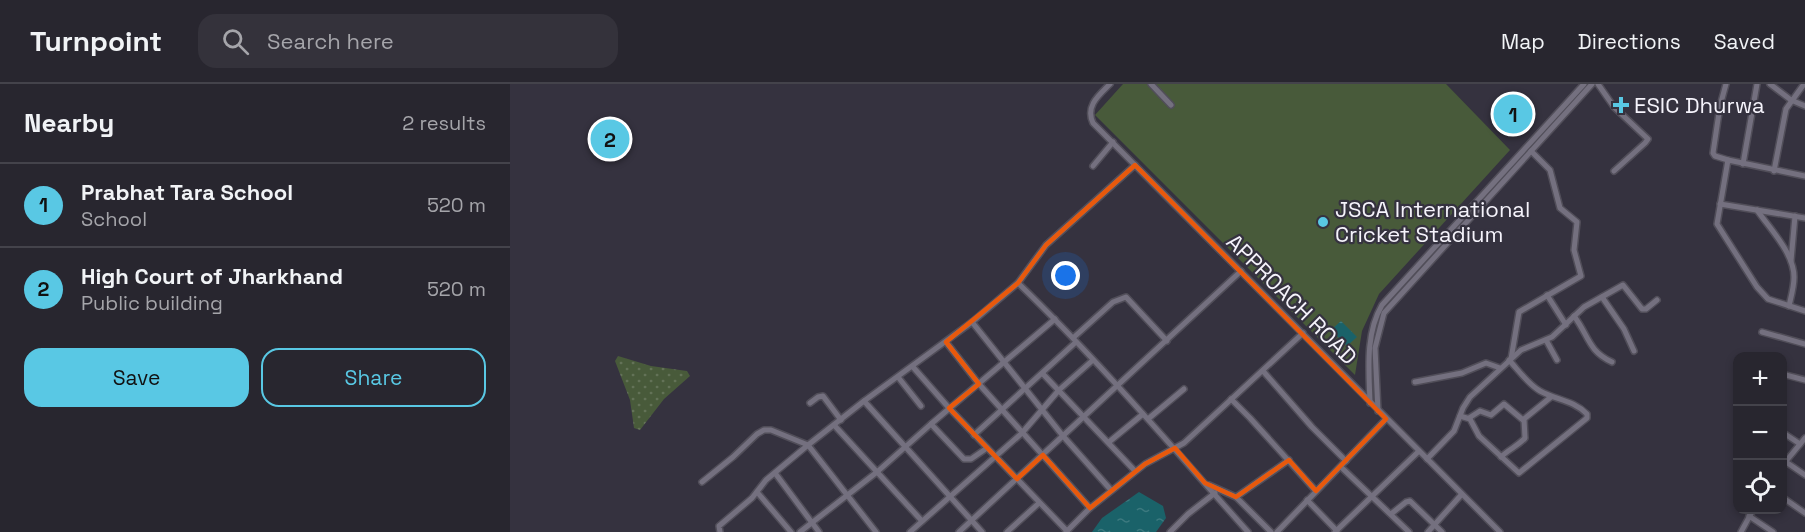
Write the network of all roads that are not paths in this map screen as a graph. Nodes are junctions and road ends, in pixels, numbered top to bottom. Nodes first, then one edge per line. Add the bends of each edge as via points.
1 (1110, 84) edge
2 (1151, 84) edge
3 (1584, 84) edge
4 (1592, 84) edge
5 (1598, 84) edge
6 (1726, 84) edge
7 (1757, 84) edge
8 (1770, 84) edge
9 (1804, 84) edge
10 (1791, 100) junction
11 (1171, 105) dead end
12 (1805, 106) edge
13 (1113, 142) junction
14 (1531, 151) junction
15 (1728, 160) junction
16 (1743, 164) junction
17 (1135, 165) junction
18 (1093, 166) dead end
19 (1614, 171) dead end
20 (1774, 171) junction
21 (1805, 176) edge
22 (1720, 204) junction
23 (1757, 210) junction
24 (1795, 216) junction
25 (1805, 218) edge
26 (1791, 262) junction
27 (1241, 271) junction
28 (1018, 283) junction
29 (1547, 295) junction
30 (1602, 297) junction
31 (1657, 300) dead end
32 (1788, 306) junction
33 (1805, 311) edge
34 (1574, 316) junction
35 (1055, 319) junction
36 (972, 322) junction
37 (1566, 325) junction
38 (1762, 332) dead end
39 (1303, 333) junction
40 (1074, 340) junction
41 (1167, 340) junction
42 (1546, 340) junction
43 (946, 342) junction
44 (1805, 344) edge
45 (1634, 351) dead end
46 (1093, 360) junction
47 (1510, 360) junction
48 (1557, 360) dead end
49 (1612, 362) dead end
50 (1004, 363) junction
51 (913, 367) junction
52 (1500, 369) junction
53 (1263, 371) junction
54 (1043, 374) junction
55 (1787, 375) edge
56 (898, 377) junction
57 (1805, 380) edge
58 (1415, 382) dead end
59 (979, 384) junction
60 (1116, 386) junction
61 (1184, 389) dead end
62 (1025, 390) junction
63 (1059, 390) junction
64 (1551, 397) junction
65 (1231, 399) junction
66 (864, 401) junction
67 (810, 403) dead end
68 (1370, 403) junction
69 (921, 406) dead end
70 (949, 408) junction
71 (1041, 409) junction
72 (1002, 411) junction
73 (1378, 411) junction
74 (1143, 414) junction
75 (1084, 416) junction
76 (1460, 416) junction
77 (1469, 418) junction
78 (1148, 419) junction
79 (1386, 419) junction
80 (841, 420) junction
81 (1523, 420) junction
82 (931, 424) junction
83 (834, 425) junction
84 (1022, 433) junction
85 (974, 435) junction
86 (1787, 435) edge
87 (1063, 436) junction
88 (1805, 438) edge
89 (1109, 442) junction
90 (1800, 444) junction
91 (808, 445) junction
92 (906, 446) junction
93 (987, 448) junction
94 (1175, 448) junction
95 (1419, 451) junction
96 (1043, 455) junction
97 (995, 457) junction
98 (1501, 457) junction
99 (1427, 459) junction
100 (1289, 460) junction
101 (1787, 460) edge
102 (1346, 461) junction
103 (1787, 466) edge
104 (1341, 467) junction
105 (1135, 471) junction
106 (877, 472) junction
107 (775, 473) junction
108 (1805, 475) edge
109 (1017, 479) junction
110 (702, 482) dead end
111 (1205, 483) junction
112 (1111, 490) junction
113 (1316, 491) junction
114 (757, 492) junction
115 (1215, 493) junction
116 (1462, 494) junction
117 (848, 496) junction
118 (950, 496) junction
119 (1236, 497) junction
120 (1371, 497) junction
121 (1307, 500) junction
122 (1787, 500) edge
123 (1039, 503) junction
124 (1090, 508) junction
125 (1805, 513) edge
126 (1391, 514) junction
127 (1749, 516) joint
128 (971, 520) junction
129 (922, 521) junction
130 (812, 523) junction
131 (1434, 525) junction
132 (1066, 531) edge
133 (1337, 531) edge
134 (720, 532) edge
135 (791, 532) edge
136 (800, 532) edge
137 (819, 532) edge
138 (876, 532) edge
139 (909, 532) edge
140 (958, 532) edge
141 (982, 532) edge
142 (1007, 532) edge
143 (1170, 532) edge
144 (1248, 532) edge
145 (1271, 532) edge
146 (1277, 532) edge
147 (1409, 532) edge
148 (1428, 532) edge
149 (1442, 532) edge
150 (1500, 532) edge
151 (1741, 532) edge
152 (1773, 532) edge

1 - 13 street, APPROACH ROAD via 1095,100 1090,116
2 - 11 street
3 - 68 street via 1382,304 1371,342
4 - 14 street
5 - 19 street via 1614,107 1648,139
6 - 15 street via 1713,153
7 - 16 street
8 - 10 street
9 - 10 street
10 - 12 street
10 - 20 street via 1782,120
13 - 17 street, APPROACH ROAD
13 - 18 street
14 - 29 street via 1550,170 1558,205 1577,224 1574,250 1581,277
14 - 73 street via 1384,313 1375,348
15 - 16 street
15 - 22 street
16 - 20 street
17 - 27 street, APPROACH ROAD
17 - 28 street via 1046,245
20 - 21 street
22 - 23 street
22 - 32 street via 1717,224 1757,287 1768,299
23 - 24 street
23 - 26 street
24 - 25 street
24 - 26 street
26 - 32 street via 1794,278
27 - 39 street, APPROACH ROAD
27 - 41 street
28 - 35 street
28 - 36 street
29 - 37 street
29 - 47 street via 1518,314
30 - 31 street via 1624,285 1642,309
30 - 34 street
30 - 45 street
32 - 33 street
34 - 37 street
34 - 49 street via 1595,352
35 - 40 street
35 - 50 street
36 - 43 street
36 - 50 street
37 - 42 street
38 - 44 street
39 - 53 street
39 - 68 street, APPROACH ROAD
40 - 41 street via 1113,302 1126,297
40 - 46 street
40 - 54 street
41 - 60 street
42 - 47 street via 1524,347
42 - 48 street
43 - 51 street
43 - 59 street
46 - 60 street
46 - 63 street
47 - 52 street
47 - 64 street via 1533,386
50 - 59 street
50 - 62 street
51 - 56 street
51 - 70 street
52 - 58 street via 1486,363
52 - 76 street via 1470,397
53 - 65 street
53 - 102 street
54 - 62 street
54 - 63 street
55 - 57 street
56 - 66 street
56 - 69 street
59 - 70 street
59 - 72 street
60 - 74 street
60 - 75 street
61 - 78 street
62 - 71 street
62 - 72 street
63 - 71 street
63 - 75 street
64 - 81 street
64 - 98 street via 1577,405 1587,417 1520,473
65 - 94 street
65 - 100 street
66 - 80 street
66 - 92 street
67 - 80 street via 823,396
68 - 73 street, APPROACH ROAD
70 - 82 street
70 - 85 street
71 - 84 street
71 - 87 street
72 - 84 street
72 - 85 street
73 - 79 street, APPROACH ROAD
74 - 78 street
74 - 89 street
75 - 87 street
75 - 89 street
76 - 77 street
76 - 99 street via 1452,434
77 - 81 street via 1480,411 1491,415 1504,404
77 - 98 street via 1478,435
78 - 94 street
79 - 95 street, APPROACH ROAD
79 - 102 street
80 - 83 street
81 - 98 street via 1525,438
82 - 92 street
82 - 93 street via 964,459
83 - 91 street
83 - 106 street
84 - 96 street
84 - 97 street
85 - 93 street
86 - 90 street
87 - 96 street
87 - 112 street
88 - 90 street
89 - 105 street
90 - 101 street
91 - 107 street
91 - 110 street via 764,430
91 - 117 street
92 - 106 street
92 - 118 street
93 - 97 street
94 - 105 street
94 - 111 street
95 - 99 street, APPROACH ROAD
95 - 120 street
96 - 109 street
96 - 124 street
97 - 109 street
97 - 118 street
99 - 116 street, APPROACH ROAD
100 - 113 street
100 - 119 street
102 - 104 street
103 - 108 street
104 - 113 street
104 - 120 street
105 - 112 street
106 - 117 street
106 - 129 street
107 - 114 street
107 - 130 street
109 - 123 street
109 - 128 street
111 - 115 street
111 - 119 street
112 - 124 street
113 - 121 street
114 - 134 street via 719,526
114 - 135 street
115 - 143 street
115 - 144 street
116 - 131 street
116 - 150 street, APPROACH ROAD
117 - 130 street
117 - 138 street
118 - 128 street
118 - 129 street
119 - 145 street
120 - 126 street
120 - 133 street
121 - 133 street
121 - 146 street
122 - 125 street
123 - 132 street
123 - 142 street
124 - 132 street
126 - 131 street via 1410,501
126 - 147 street
127 - 151 street
127 - 152 street
128 - 140 street
128 - 141 street
129 - 139 street
130 - 136 street
130 - 137 street
131 - 148 street
131 - 149 street

